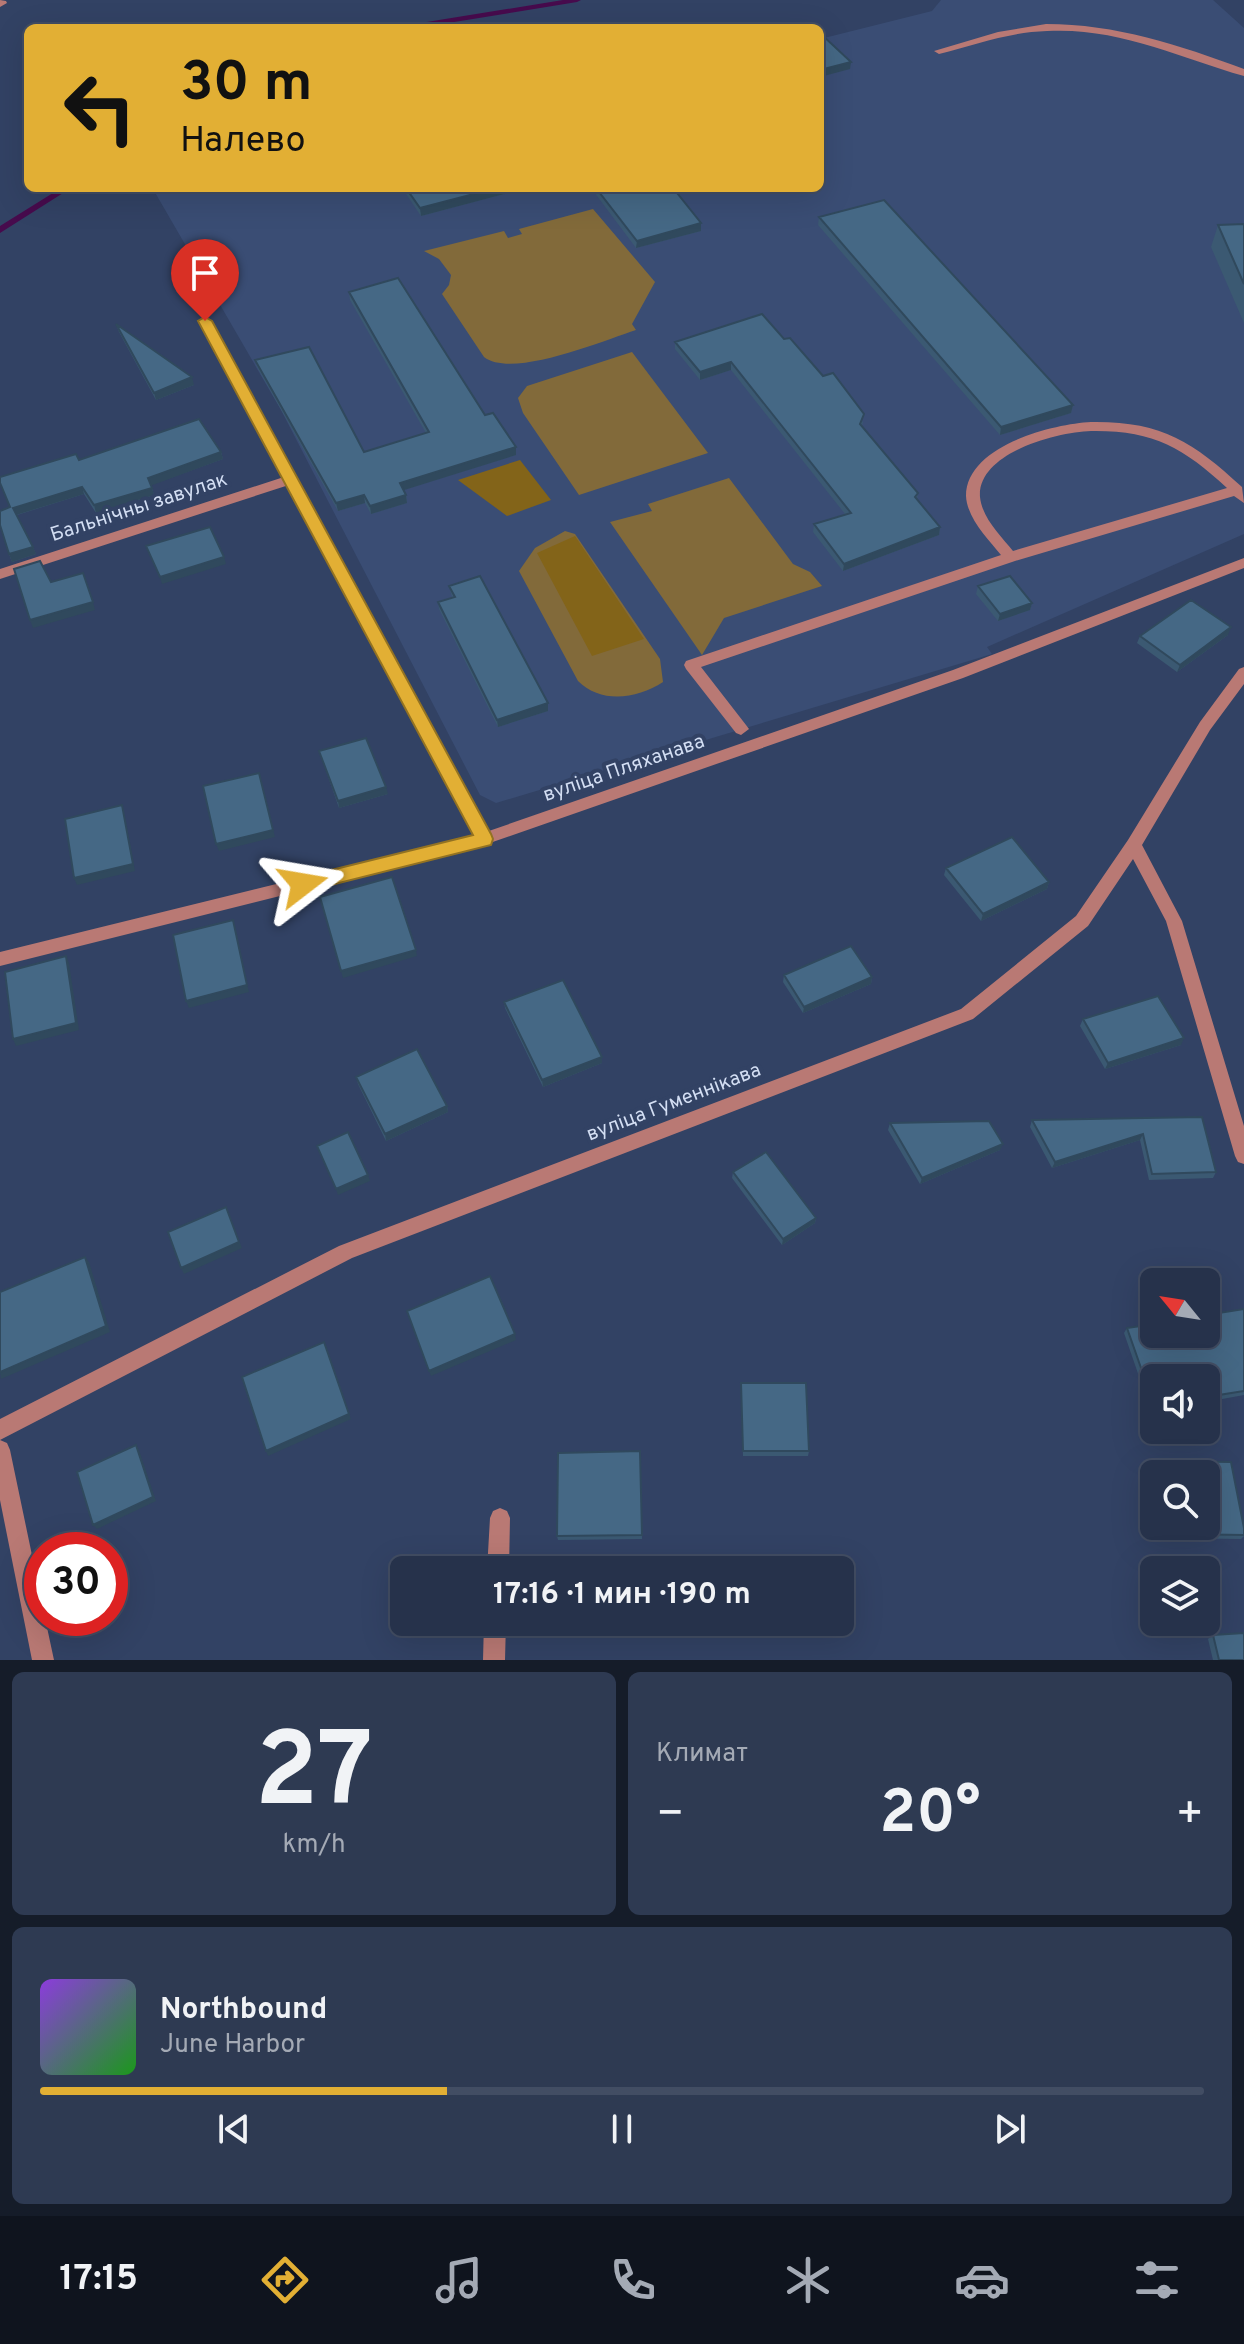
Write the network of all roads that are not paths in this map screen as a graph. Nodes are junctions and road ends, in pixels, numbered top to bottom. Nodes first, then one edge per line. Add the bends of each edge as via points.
1 (939, 51) dead end
2 (1244, 73) edge
3 (205, 321) dead end
4 (290, 480) junction
5 (1240, 494) edge
6 (1010, 557) junction
7 (1244, 563) edge
8 (0, 574) edge
9 (1244, 673) edge
10 (741, 729) dead end
11 (484, 839) junction
12 (1134, 845) junction
13 (0, 959) edge
14 (1244, 1156) edge
15 (0, 1430) edge
16 (0, 1450) edge
17 (500, 1518) dead end
18 (499, 1556) edge
19 (495, 1636) edge
20 (43, 1660) edge
21 (494, 1660) edge

1 - 2 street via 1019,30 1067,28 1132,36
3 - 4 street
4 - 8 street, Бальнічны завулак
4 - 11 street
5 - 6 street
5 - 6 street via 1194,451 1171,439 1140,429 1074,427 994,457 979,475 973,494 977,512
6 - 10 street via 691,665
7 - 11 street, вуліца Пляханава via 958,674
9 - 12 street, вуліца Гуменнікава via 1205,726
11 - 13 street, вуліца Пляханава
12 - 14 street via 1174,921
12 - 15 street, вуліца Гуменнікава via 1082,921 967,1014 346,1252
16 - 20 street
17 - 18 street
19 - 21 street

